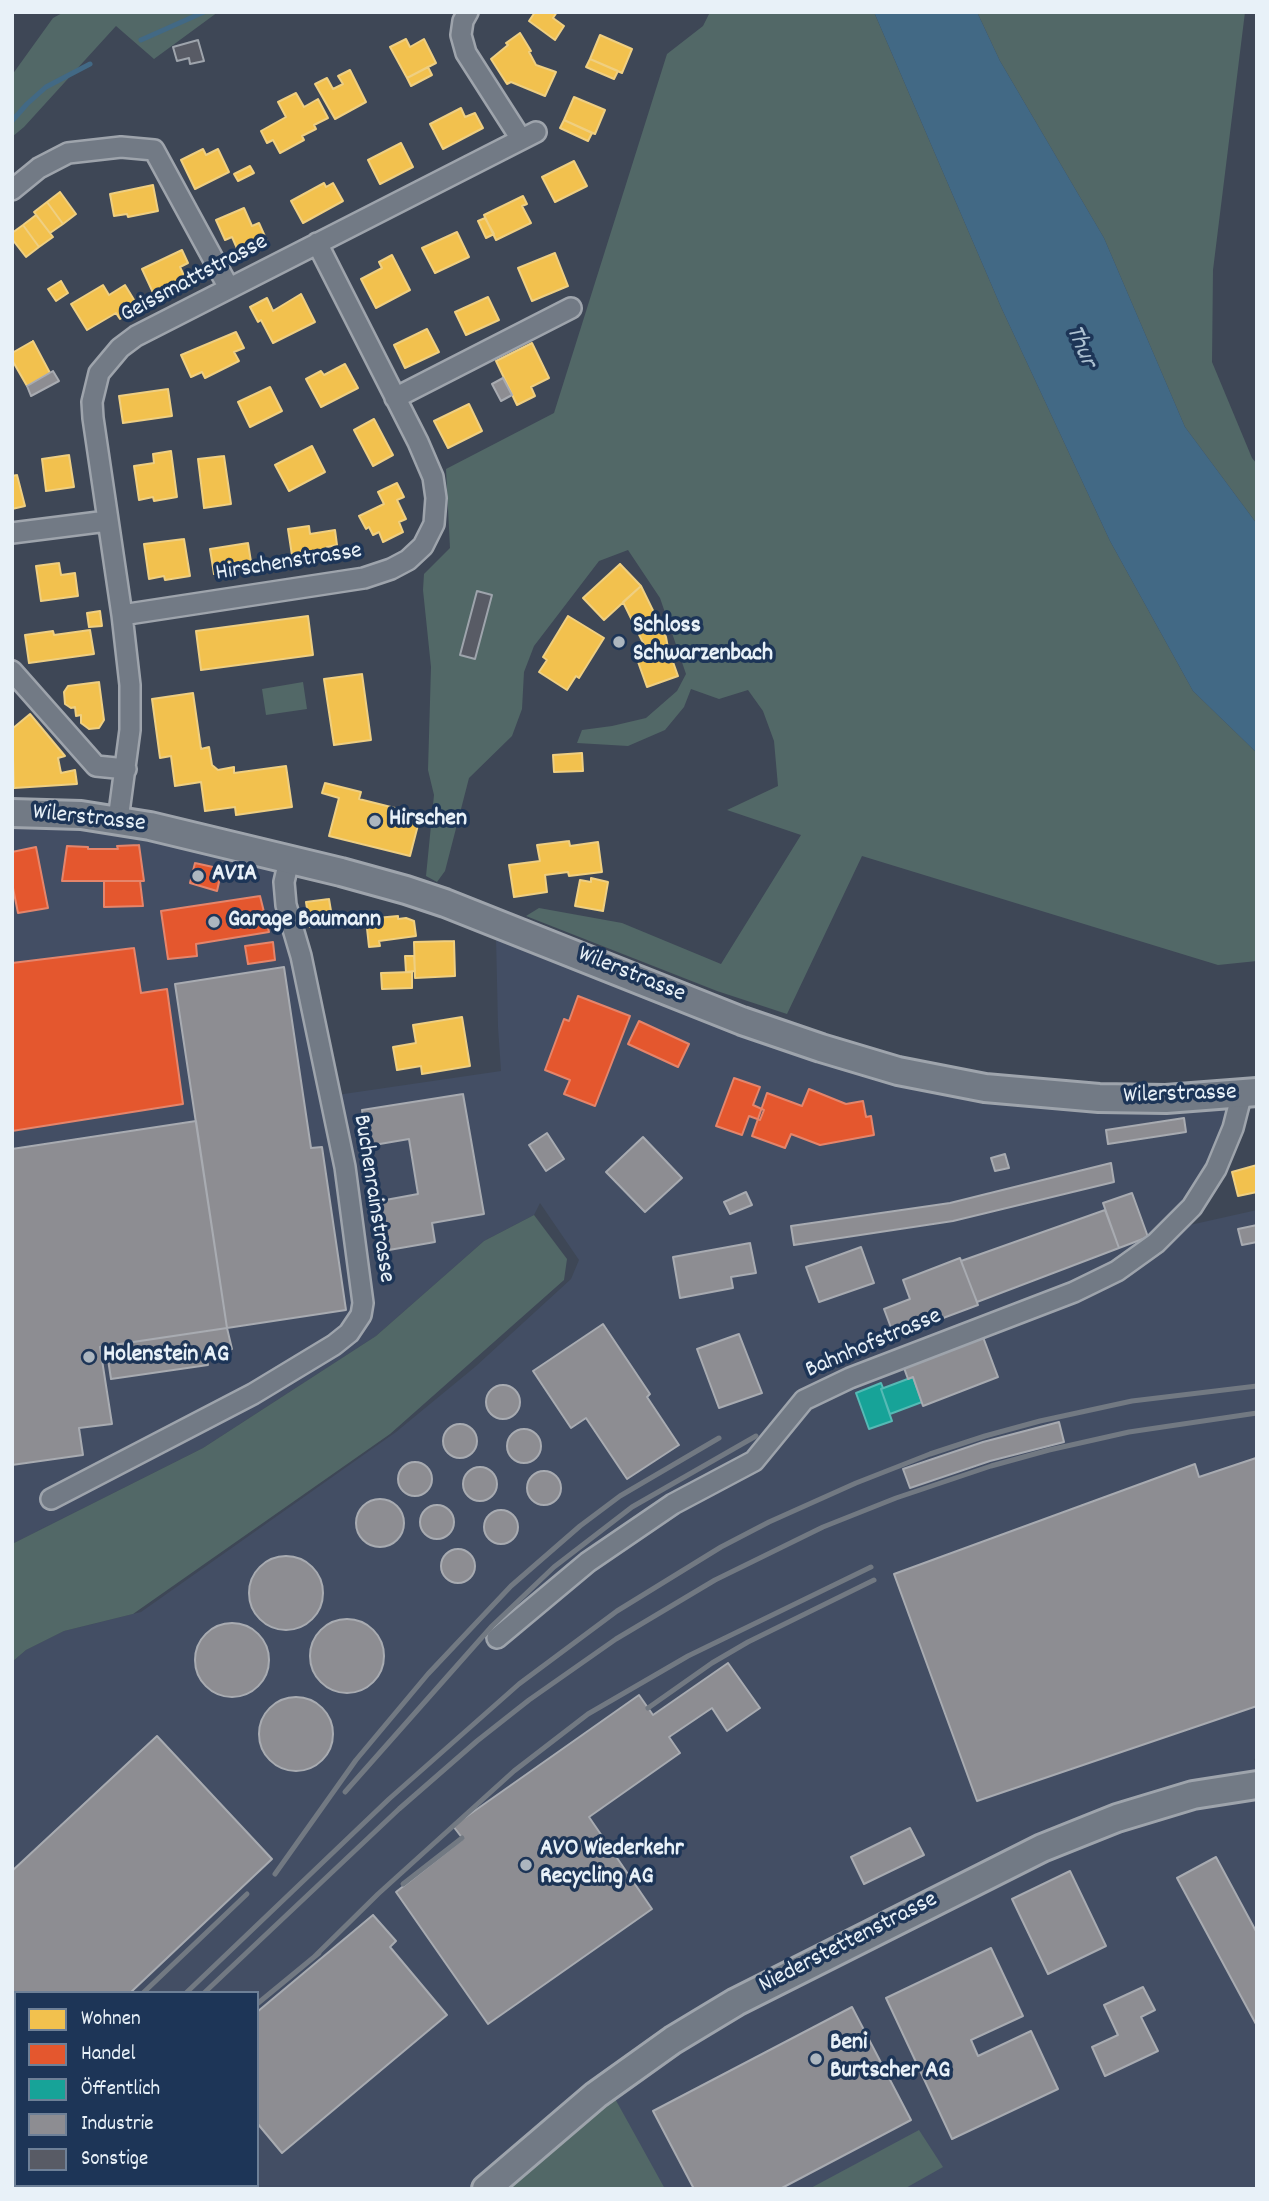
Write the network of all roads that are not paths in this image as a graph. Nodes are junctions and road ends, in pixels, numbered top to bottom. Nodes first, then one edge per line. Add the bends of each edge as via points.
1 (468, 12) edge
2 (12, 190) edge
3 (317, 243) junction
4 (229, 288) junction
5 (571, 308) dead end
6 (395, 398) junction
7 (107, 521) junction
8 (12, 533) edge
9 (122, 615) junction
10 (12, 671) edge
11 (125, 769) junction
12 (12, 813) edge
13 (118, 820) junction
14 (289, 860) junction
15 (1250, 1093) edge
16 (51, 1499) dead end
17 (497, 1638) dead end
18 (1257, 1785) edge
19 (486, 2189) edge

1 - 3 street, Geissmattstrasse via 461,35 466,52 529,135
2 - 4 street via 68,153 121,147 154,150
3 - 4 street, Geissmattstrasse
3 - 6 street, Hirschenstrasse
4 - 7 street, Geissmattstrasse via 136,336 99,373 92,401
5 - 6 street
6 - 9 street, Hirschenstrasse via 425,455 436,498 434,524 408,560 359,579
7 - 8 street
7 - 9 street, Geissmattstrasse
9 - 11 street, Geissmattstrasse via 130,685
10 - 11 street via 96,766
11 - 13 street, Geissmattstrasse
12 - 13 main road, Wilerstrasse
13 - 14 main road, Wilerstrasse
14 - 15 main road, Wilerstrasse via 445,903 742,1020 898,1070 985,1088 1053,1095 1166,1099
14 - 16 street, Buchenrainstrasse via 286,905 345,1167 361,1315 334,1345 253,1394
15 - 17 street, Bahnhofstrasse via 1216,1169 1192,1207 1156,1243 1117,1271 1074,1292 804,1400 754,1461 673,1504 588,1562
18 - 19 main road, Niederstettenstrasse via 1193,1795 1042,1848 736,2002 596,2095

